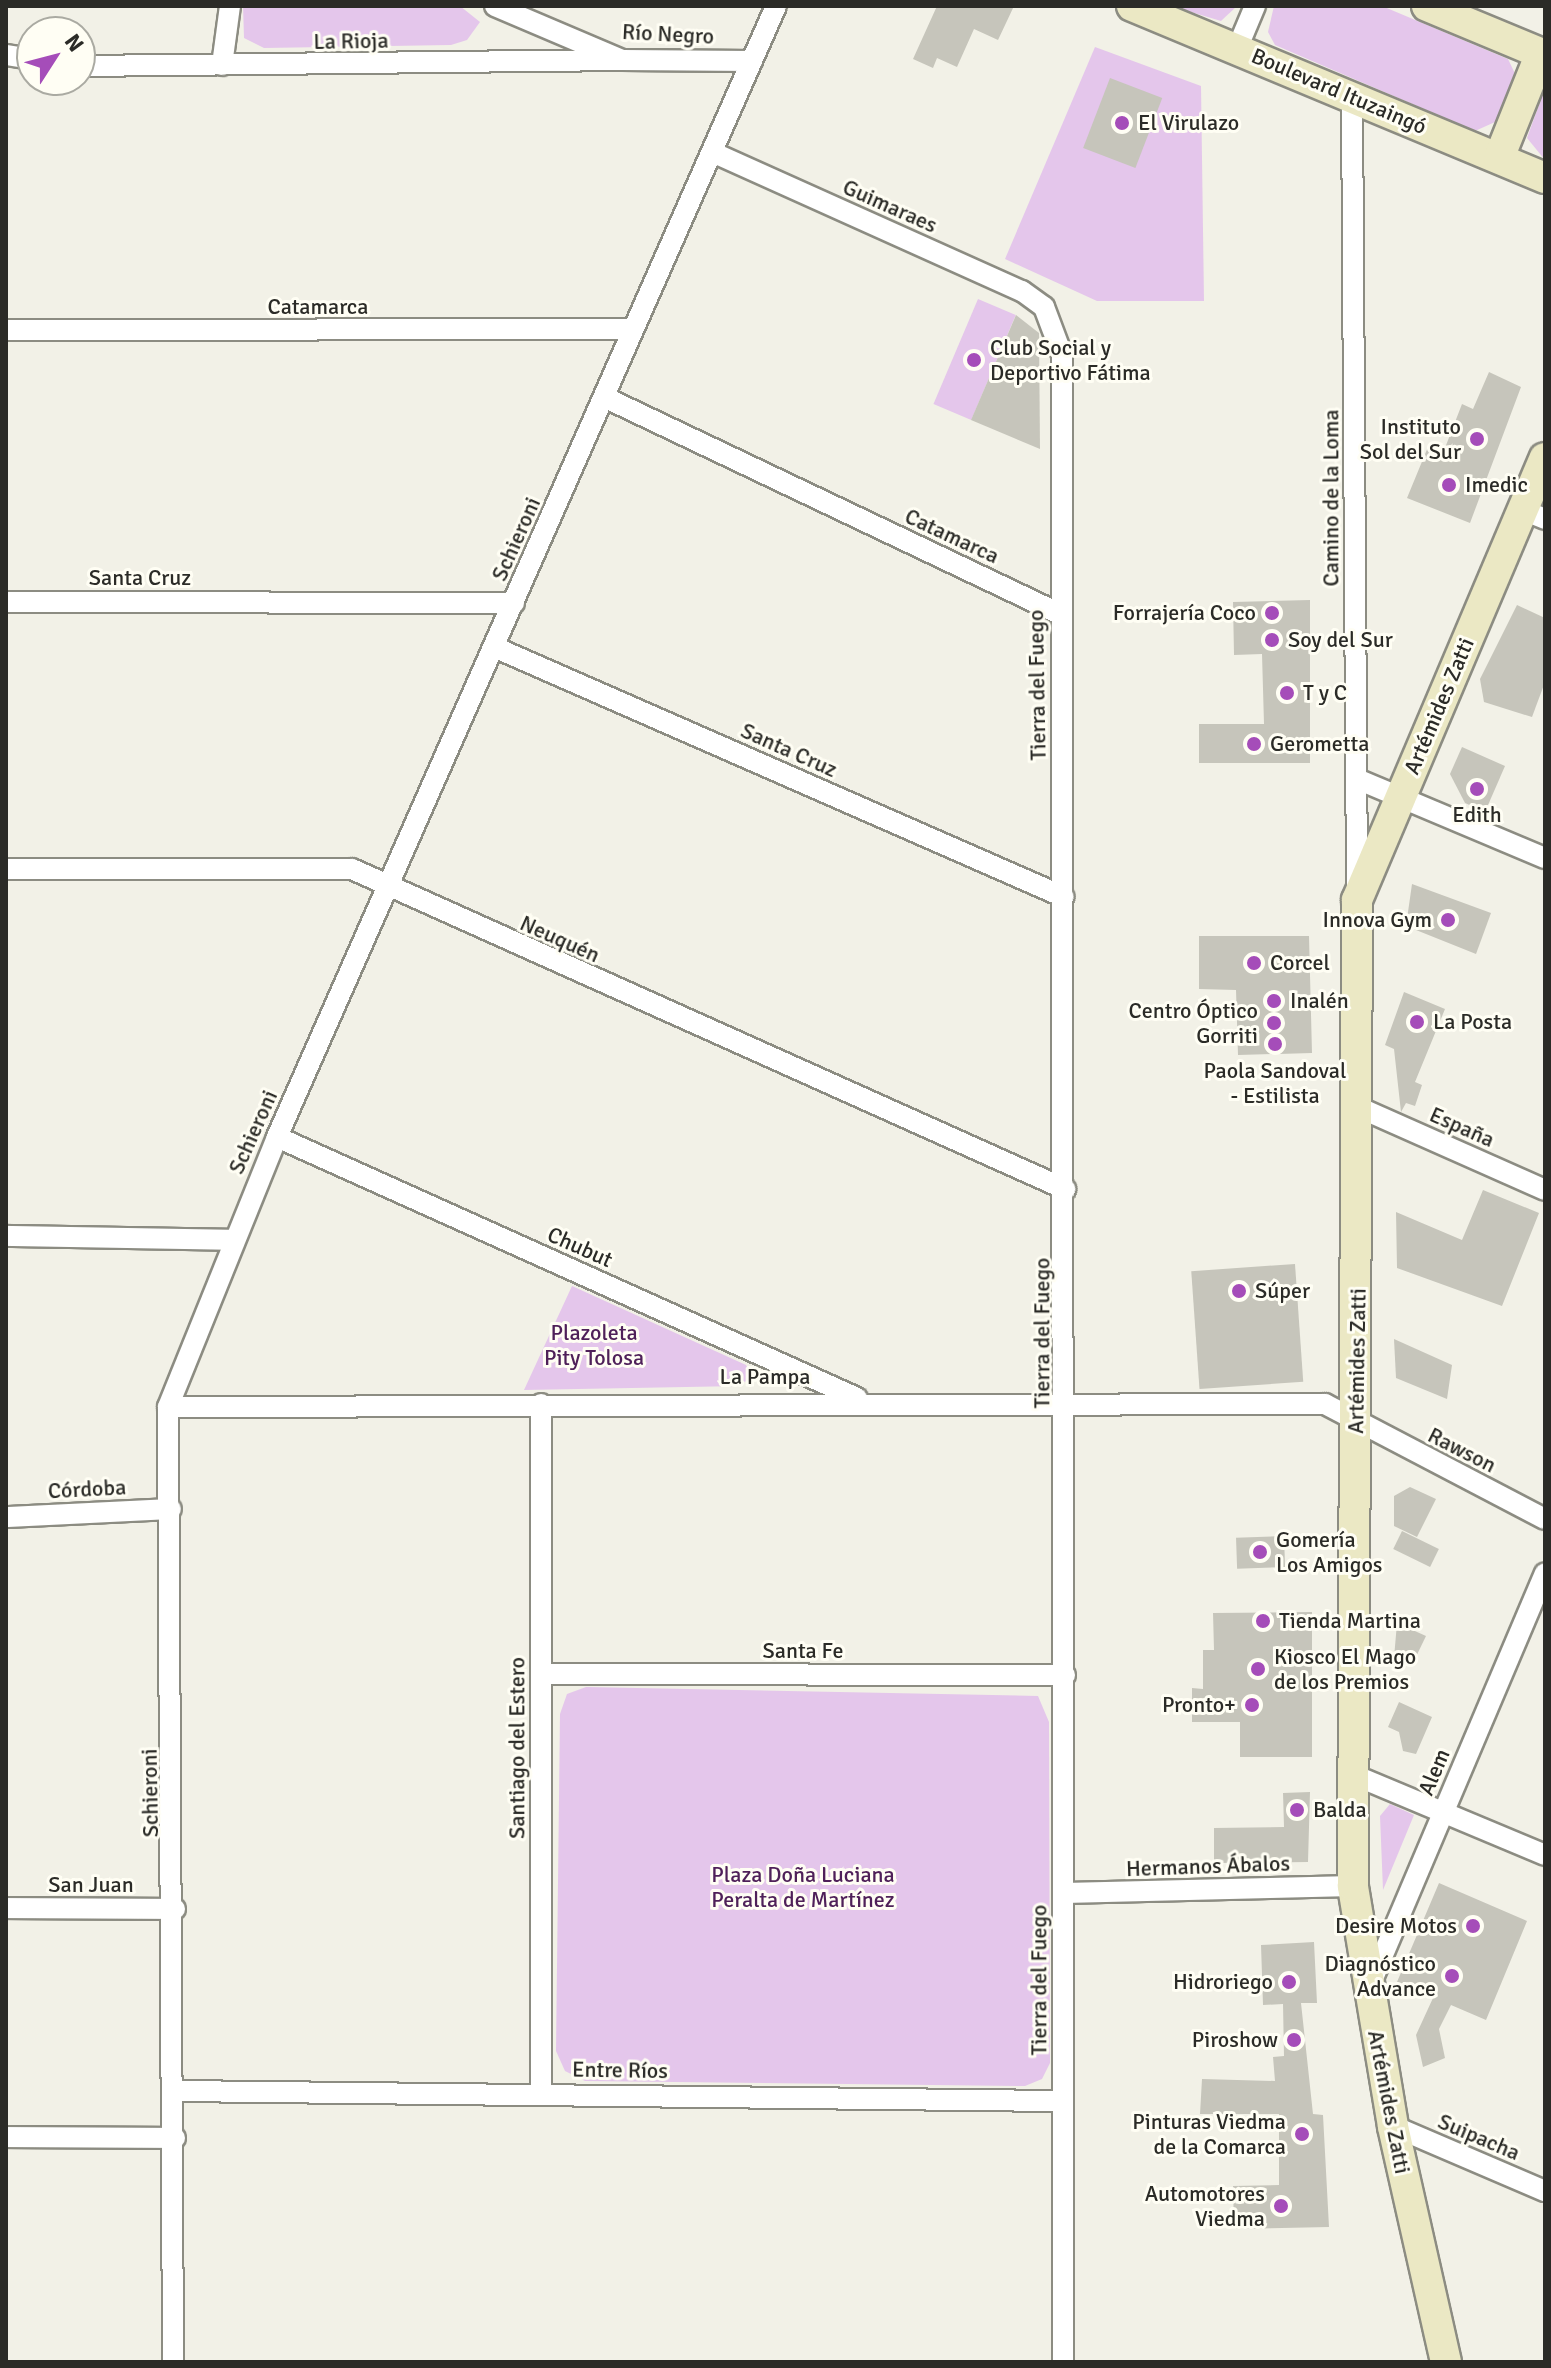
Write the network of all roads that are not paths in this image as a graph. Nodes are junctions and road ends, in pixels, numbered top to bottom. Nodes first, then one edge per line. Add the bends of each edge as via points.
1 (230, 6) edge
2 (495, 6) edge
3 (776, 6) edge
4 (1132, 6) edge
5 (1255, 6) edge
6 (1427, 6) edge
7 (1237, 49) junction
8 (1543, 54) edge
9 (622, 60) junction
10 (752, 61) junction
11 (222, 65) junction
12 (96, 66) edge
13 (1352, 96) junction
14 (712, 152) junction
15 (1499, 158) junction
16 (1545, 178) edge
17 (1044, 307) joint
18 (631, 329) junction
19 (6, 330) edge
20 (606, 398) junction
21 (1545, 458) edge
22 (1534, 515) edge
23 (6, 602) edge
24 (514, 603) junction
25 (1060, 614) junction
26 (494, 647) junction
27 (1357, 779) junction
28 (1400, 797) junction
29 (1545, 858) edge
30 (6, 869) edge
31 (387, 888) junction
32 (1064, 897) junction
33 (1357, 900) junction
34 (1360, 1108) junction
35 (277, 1137) junction
36 (1065, 1189) junction
37 (1545, 1190) edge
38 (6, 1236) edge
39 (232, 1240) junction
40 (862, 1401) junction
41 (541, 1404) junction
42 (1067, 1406) junction
43 (168, 1407) junction
44 (1357, 1424) junction
45 (171, 1509) junction
46 (6, 1517) edge
47 (1545, 1519) edge
48 (1545, 1573) edge
49 (542, 1674) junction
50 (1065, 1675) junction
51 (1354, 1775) junction
52 (1444, 1812) junction
53 (1545, 1855) edge
54 (1353, 1886) junction
55 (1064, 1893) junction
56 (6, 1908) edge
57 (175, 1909) junction
58 (1368, 1991) junction
59 (176, 2091) junction
60 (541, 2093) junction
61 (1063, 2101) junction
62 (1393, 2126) junction
63 (6, 2137) edge
64 (175, 2138) junction
65 (1545, 2191) edge
66 (1427, 2296) junction
67 (173, 2362) edge
68 (1063, 2362) edge
69 (1426, 2362) edge
70 (1446, 2362) edge

1 - 11 street
2 - 9 street, Río Negro
3 - 10 street, Schieroni
4 - 7 main road, Boulevard Ituzaingó
5 - 7 street
6 - 8 main road
7 - 13 main road, Boulevard Ituzaingó
8 - 15 main road
9 - 10 street, Río Negro
9 - 11 street, La Rioja
10 - 14 street, Schieroni
11 - 12 street, La Rioja
13 - 15 main road, Boulevard Ituzaingó
13 - 27 street, Camino de la Loma
14 - 17 street, Guimaraes
14 - 18 street, Schieroni
15 - 16 main road, Boulevard Ituzaingó
17 - 25 street, Tierra del Fuego via 1062,355
18 - 19 street, Catamarca
18 - 20 street, Schieroni
20 - 24 street, Schieroni
20 - 25 street, Catamarca
21 - 22 main road, Artémides Zatti
22 - 28 main road, Artémides Zatti
23 - 24 street, Santa Cruz
24 - 26 street, Schieroni
25 - 32 street, Tierra del Fuego
26 - 31 street, Schieroni
26 - 32 street, Santa Cruz
27 - 28 street
27 - 33 street, Camino de la Loma
28 - 29 street
28 - 33 main road, Artémides Zatti
30 - 31 street, Neuquén via 352,869
31 - 35 street, Schieroni
31 - 36 street, Neuquén
32 - 36 street, Tierra del Fuego
33 - 34 main road, Artémides Zatti
34 - 37 street, España
34 - 44 main road, Artémides Zatti
35 - 39 street, Schieroni
35 - 40 street, Chubut
36 - 42 street, Tierra del Fuego
38 - 39 street
39 - 43 street, Schieroni
40 - 41 street, La Pampa
40 - 42 street, La Pampa
41 - 43 street, La Pampa
41 - 49 street, Santiago del Estero
42 - 44 street, La Pampa via 1325,1404
42 - 50 street, Tierra del Fuego
43 - 45 street, Schieroni
44 - 47 street, Rawson
44 - 51 main road, Artémides Zatti
45 - 46 street, Córdoba
45 - 57 street, Schieroni
48 - 52 street, Alem
49 - 50 street, Santa Fe
49 - 60 street, Santiago del Estero
50 - 55 street, Tierra del Fuego
51 - 52 street
51 - 54 main road, Artémides Zatti
52 - 53 street
52 - 58 street, Alem
54 - 55 street, Hermanos Ábalos
54 - 58 main road, Artémides Zatti
55 - 61 street, Tierra del Fuego
56 - 57 street, San Juan
57 - 59 street, Schieroni
58 - 62 main road, Artémides Zatti
59 - 60 street, Entre Ríos
59 - 64 street, Schieroni
60 - 61 street, Entre Ríos
61 - 68 street, Tierra del Fuego
62 - 65 street, Suipacha
62 - 66 main road, Artémides Zatti
63 - 64 street
64 - 67 street, Schieroni
66 - 69 main road, Artémides Zatti
66 - 70 main road, Artémides Zatti

